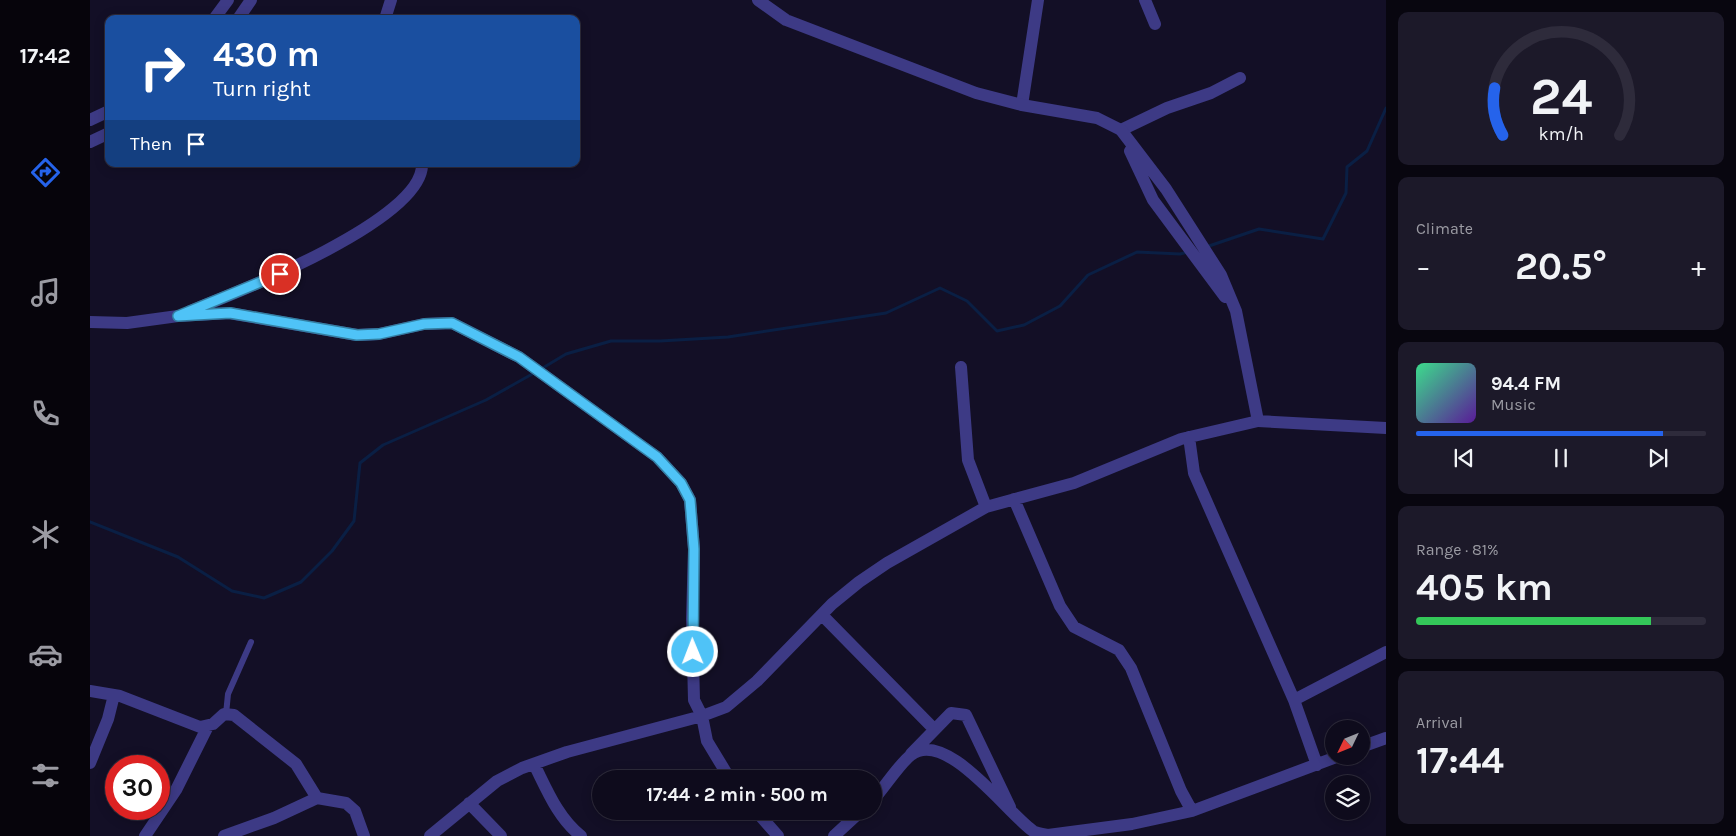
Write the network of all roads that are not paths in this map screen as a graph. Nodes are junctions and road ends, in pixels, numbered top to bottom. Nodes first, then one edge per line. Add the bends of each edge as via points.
1 (228, 0) edge
2 (251, 0) edge
3 (391, 0) edge
4 (758, 0) edge
5 (1038, 0) edge
6 (1145, 0) edge
7 (217, 15) edge
8 (241, 15) edge
9 (386, 15) edge
10 (1155, 24) dead end
11 (1240, 78) dead end
12 (1022, 105) junction
13 (105, 113) edge
14 (90, 120) edge
15 (1121, 130) junction
16 (105, 135) edge
17 (90, 142) edge
18 (421, 167) edge
19 (1189, 236) junction
20 (178, 316) junction
21 (90, 322) edge
22 (961, 367) dead end
23 (1258, 421) junction
24 (1386, 428) edge
25 (1189, 437) junction
26 (1014, 499) junction
27 (986, 507) junction
28 (822, 615) junction
29 (250, 642) dead end
30 (1386, 652) edge
31 (90, 691) edge
32 (114, 695) junction
33 (1294, 700) junction
34 (226, 714) junction
35 (702, 716) junction
36 (208, 726) junction
37 (934, 729) junction
38 (1386, 738) edge
39 (1370, 744) edge
40 (911, 754) junction
41 (90, 762) edge
42 (1325, 762) edge
43 (534, 764) junction
44 (1317, 765) junction
45 (725, 770) edge
46 (882, 789) edge
47 (316, 798) junction
48 (469, 803) junction
49 (1192, 811) junction
50 (1012, 812) junction
51 (764, 820) edge
52 (851, 820) edge
53 (145, 836) edge
54 (224, 836) edge
55 (364, 836) edge
56 (430, 836) edge
57 (501, 836) edge
58 (581, 836) edge
59 (778, 836) edge
60 (834, 836) edge

1 - 7 street
2 - 8 street
3 - 9 street
4 - 12 street via 786,20 976,93
5 - 12 street
6 - 10 street
11 - 15 street
12 - 15 street via 1097,118
13 - 14 street
15 - 19 street via 1166,189
15 - 19 street via 1153,200
16 - 17 street
18 - 20 street via 408,193 362,231 296,267
19 - 23 street via 1236,312
20 - 21 street via 127,323
20 - 35 street via 230,313 357,335 379,334 424,324 452,323 519,357 657,457 681,483 690,500 694,549 694,700
22 - 27 street via 968,460
23 - 24 street
23 - 25 street
25 - 26 street via 1074,484
25 - 33 street via 1194,474
26 - 27 street
26 - 49 street via 1060,606 1074,627 1119,650 1131,668
27 - 28 street via 887,562
28 - 35 street via 742,694 726,707
28 - 37 street
29 - 34 lane via 228,694
30 - 33 street
31 - 32 street
32 - 36 street via 196,725
32 - 41 street
33 - 44 street
34 - 36 street
34 - 47 street via 234,715 288,756 303,773
35 - 43 street
35 - 45 street via 707,741
36 - 53 street via 176,790
37 - 40 street
37 - 50 street via 951,713 966,715
38 - 39 street
40 - 46 street
40 - 50 street via 929,750 950,756
42 - 44 street
43 - 48 street via 497,781
43 - 58 street via 566,823
44 - 49 street
47 - 54 street
47 - 55 street via 346,803 355,810
48 - 56 street
48 - 57 street
49 - 50 street via 1132,824 1048,835 1035,832
51 - 59 street
52 - 60 street

